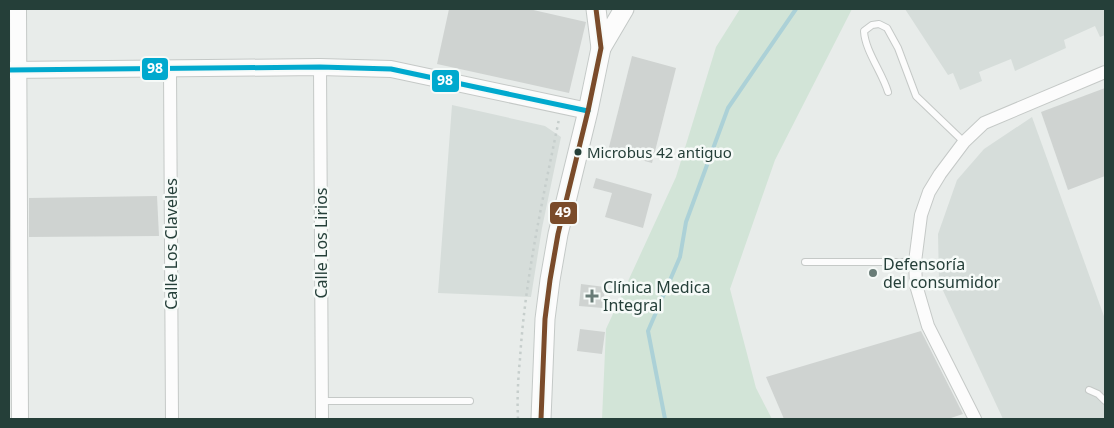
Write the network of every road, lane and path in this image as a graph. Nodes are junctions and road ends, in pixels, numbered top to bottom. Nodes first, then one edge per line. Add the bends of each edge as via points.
1 (18, 9) edge
2 (596, 9) edge
3 (624, 9) edge
4 (601, 48) junction
5 (320, 67) junction
6 (13, 69) edge
7 (170, 69) junction
8 (1105, 72) edge
9 (888, 92) dead end
10 (561, 105) junction
11 (588, 111) junction
12 (964, 142) junction
13 (805, 262) dead end
14 (915, 262) junction
15 (1089, 390) dead end
16 (322, 401) junction
17 (470, 401) dead end
18 (1105, 401) edge
19 (20, 419) edge
20 (172, 419) edge
21 (322, 419) edge
22 (518, 419) edge
23 (541, 419) edge
24 (975, 419) edge

1 - 6 street
2 - 4 main road
3 - 4 main road
4 - 11 main road
5 - 7 street
5 - 10 street via 391,69
5 - 16 street, Calle Los Lirios
6 - 7 street
6 - 19 street
7 - 20 street, Calle Los Claveles
8 - 12 street via 984,123
9 - 12 lane via 864,41 864,31 872,25 886,28 898,48 916,96
10 - 11 street
10 - 22 path via 536,230 522,325
11 - 23 main road via 550,280
12 - 14 street via 929,192 921,215
13 - 14 lane
14 - 24 street via 916,285 928,326
15 - 18 lane
16 - 17 lane
16 - 21 street, Calle Los Lirios

